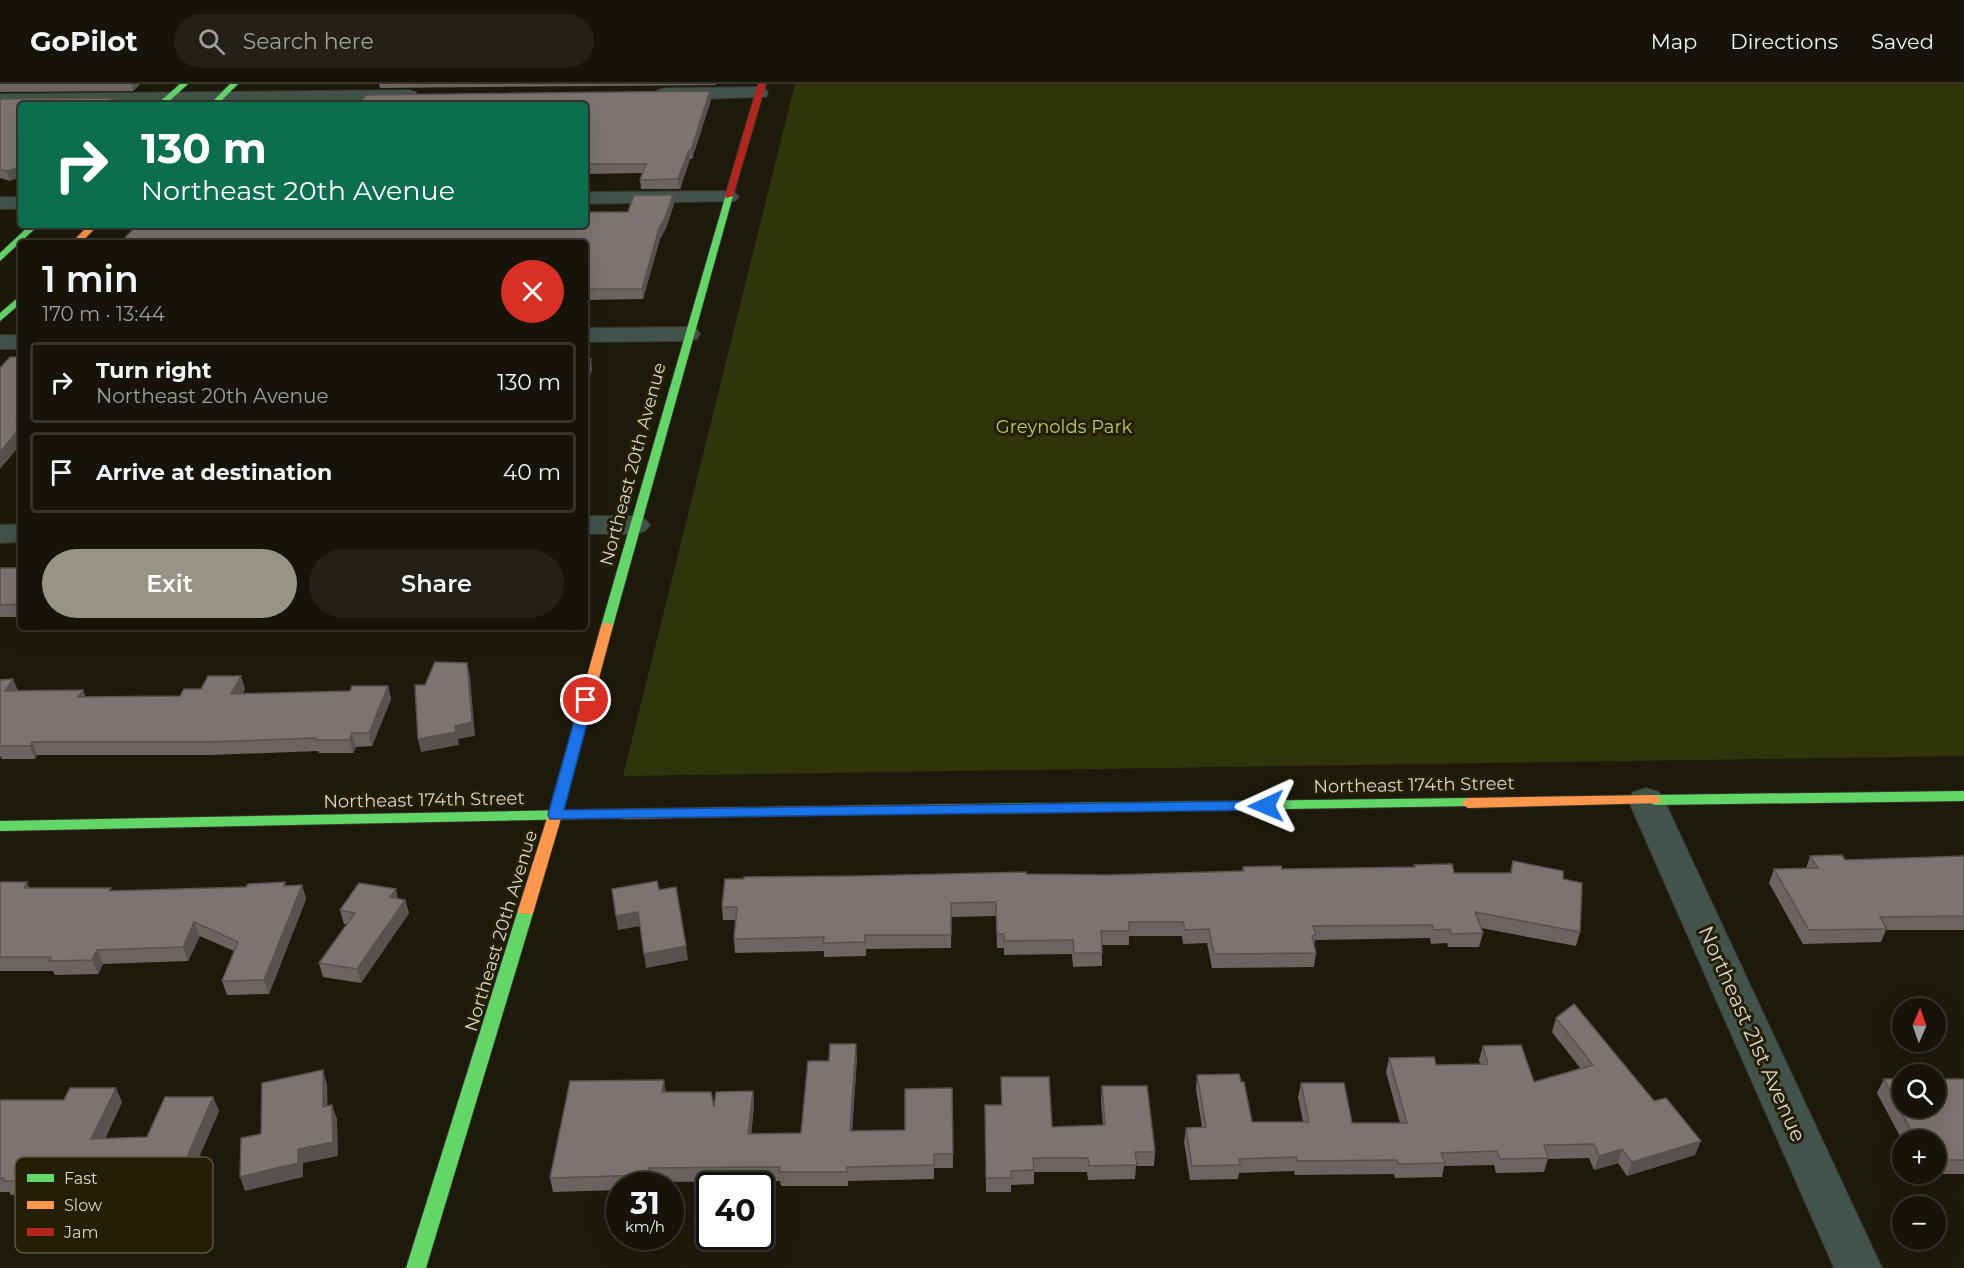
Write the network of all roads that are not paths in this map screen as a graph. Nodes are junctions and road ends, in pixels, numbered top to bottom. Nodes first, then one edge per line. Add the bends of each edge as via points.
1 (184, 84) edge
2 (761, 88) edge
3 (646, 94) edge
4 (223, 95) edge
5 (432, 95) edge
6 (0, 100) edge
7 (163, 102) edge
8 (728, 197) junction
9 (588, 198) edge
10 (0, 203) edge
11 (18, 203) edge
12 (32, 228) edge
13 (91, 228) edge
14 (19, 240) edge
15 (79, 240) edge
16 (18, 241) edge
17 (0, 258) edge
18 (18, 301) edge
19 (0, 318) edge
20 (688, 334) junction
21 (588, 335) edge
22 (0, 342) edge
23 (18, 342) edge
24 (588, 525) edge
25 (635, 525) junction
26 (18, 533) edge
27 (0, 534) edge
28 (1964, 796) edge
29 (1646, 800) junction
30 (555, 815) junction
31 (0, 826) edge
32 (416, 1268) edge
33 (1858, 1268) edge

1 - 7 street
2 - 3 street
2 - 8 street, Northeast 20th Avenue
4 - 5 street
4 - 7 street
6 - 7 street
8 - 9 street
8 - 20 street, Northeast 20th Avenue
10 - 11 street
12 - 14 street
13 - 15 street
16 - 17 street
18 - 19 street
20 - 21 street
20 - 25 street, Northeast 20th Avenue
22 - 23 street
24 - 25 street
25 - 30 street, Northeast 20th Avenue
26 - 27 street
28 - 29 street, Northeast 174th Street
29 - 30 street, Northeast 174th Street
29 - 33 street, Northeast 21st Avenue
30 - 31 street, Northeast 174th Street
30 - 32 street, Northeast 20th Avenue

